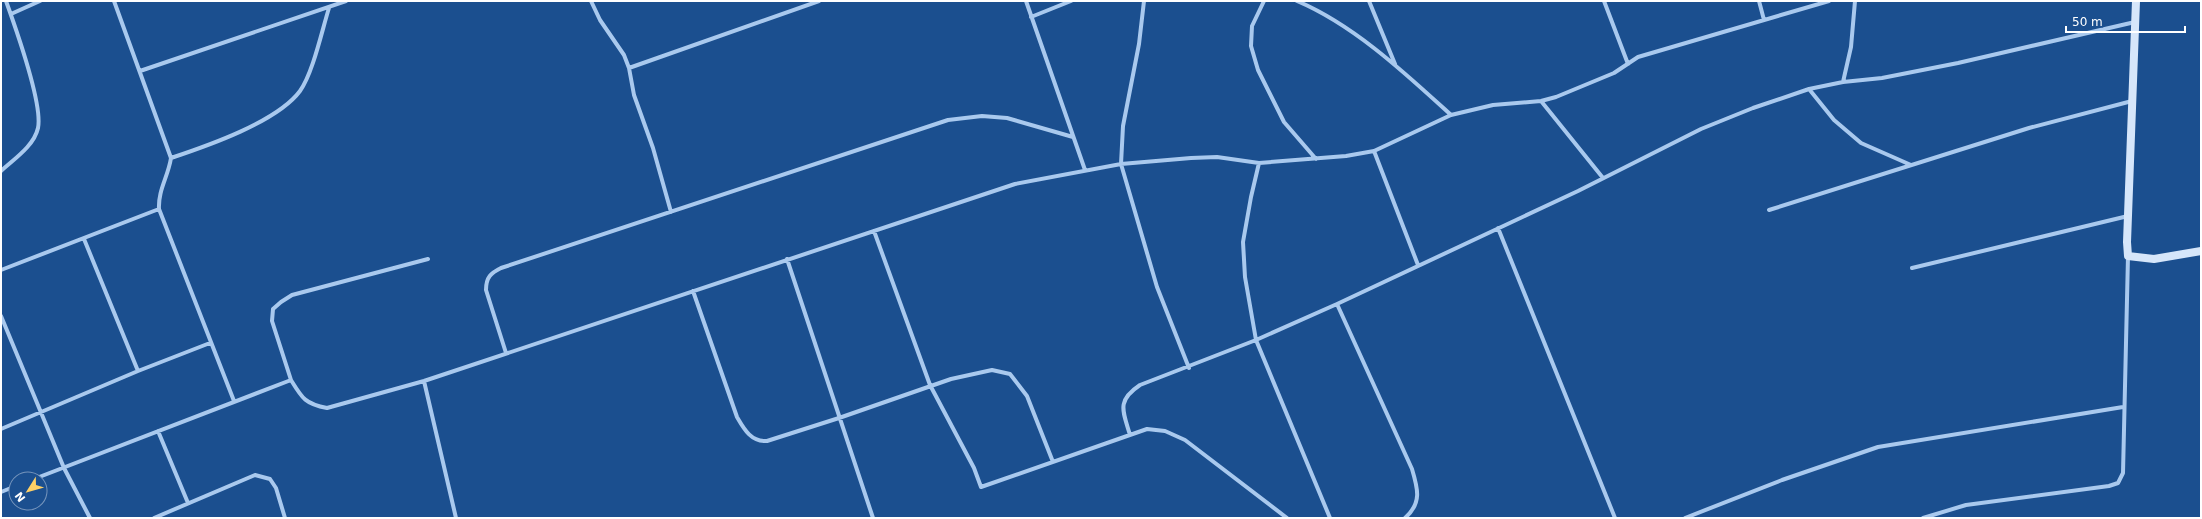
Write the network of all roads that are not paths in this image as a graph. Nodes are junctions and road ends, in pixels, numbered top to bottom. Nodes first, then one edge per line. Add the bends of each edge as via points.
1 (6, 1) edge
2 (40, 1) edge
3 (114, 1) edge
4 (346, 1) edge
5 (591, 1) edge
6 (819, 1) edge
7 (1026, 1) edge
8 (1072, 1) edge
9 (1144, 1) edge
10 (1264, 1) edge
11 (1297, 1) edge
12 (1369, 1) edge
13 (1604, 1) edge
14 (1759, 1) edge
15 (1829, 1) edge
16 (1855, 1) edge
17 (2136, 1) edge
18 (329, 8) junction
19 (11, 14) junction
20 (1032, 17) junction
21 (1764, 20) junction
22 (2135, 22) junction
23 (1395, 64) junction
24 (1628, 64) junction
25 (629, 68) junction
26 (140, 71) junction
27 (1843, 82) junction
28 (1809, 89) junction
29 (1541, 101) junction
30 (2132, 101) junction
31 (1451, 115) junction
32 (1073, 137) junction
33 (1374, 150) junction
34 (171, 158) junction
35 (1316, 159) junction
36 (1259, 163) junction
37 (1121, 164) junction
38 (1912, 165) junction
39 (1085, 170) junction
40 (1, 171) edge
41 (1603, 178) junction
42 (159, 209) junction
43 (1769, 210) dead end
44 (671, 212) junction
45 (2129, 216) junction
46 (1498, 228) junction
47 (874, 231) junction
48 (84, 239) junction
49 (2201, 251) edge
50 (2128, 256) junction
51 (428, 259) dead end
52 (788, 259) junction
53 (1418, 265) junction
54 (1912, 268) dead end
55 (1, 270) edge
56 (693, 291) junction
57 (1338, 304) junction
58 (1, 316) edge
59 (1256, 340) junction
60 (210, 343) junction
61 (506, 354) junction
62 (1189, 368) junction
63 (138, 371) junction
64 (291, 380) junction
65 (424, 381) junction
66 (930, 385) junction
67 (234, 401) junction
68 (2124, 407) junction
69 (42, 413) junction
70 (839, 418) junction
71 (1, 429) edge
72 (158, 431) junction
73 (1130, 435) junction
74 (1053, 462) junction
75 (64, 468) junction
76 (48, 474) edge
77 (188, 503) junction
78 (90, 518) edge
79 (154, 518) edge
80 (285, 518) edge
81 (456, 518) edge
82 (873, 518) edge
83 (1287, 518) edge
84 (1330, 518) edge
85 (1405, 518) edge
86 (1615, 518) edge
87 (1685, 518) edge
88 (1923, 518) edge

1 - 19 street
2 - 19 street
3 - 26 street
4 - 18 street
5 - 25 street via 600,20 624,55
6 - 25 street
7 - 20 street
8 - 20 street
9 - 37 street via 1139,44 1123,126
10 - 35 street via 1252,26 1251,46 1258,70 1284,122
11 - 23 street via 1317,9
12 - 23 street
13 - 24 street
14 - 21 street
15 - 21 street
16 - 27 street via 1851,47
17 - 22 street
18 - 26 street
18 - 34 street via 300,91 288,103 247,129 211,145
19 - 40 street via 37,102 38,127 25,150
20 - 32 street
21 - 24 street via 1638,57
22 - 27 street via 1958,63 1882,78
22 - 30 street
23 - 31 street
24 - 29 street via 1578,89
25 - 44 street via 634,95 653,148
26 - 34 street
27 - 28 street
28 - 38 street via 1834,120 1861,143
28 - 41 street via 1701,129
29 - 31 street via 1493,105
29 - 41 street
30 - 38 street via 2029,128
30 - 45 street
31 - 33 street
32 - 39 street
32 - 44 street via 1007,118 982,116 948,120
33 - 35 street
33 - 53 street
34 - 42 street via 160,192
35 - 36 street
36 - 37 street via 1217,158
36 - 59 street via 1244,242 1245,276
37 - 39 street
37 - 62 street via 1157,287
38 - 43 street
39 - 47 street via 1015,184
41 - 46 street
42 - 48 street
42 - 60 street
44 - 61 street via 501,268 490,274 486,281 486,290
45 - 50 street
45 - 54 street
46 - 53 street
46 - 86 street
47 - 52 street
47 - 66 street
48 - 55 street
48 - 63 street
49 - 50 street via 2154,259
50 - 68 street
51 - 64 street via 292,295 273,309 272,321
52 - 56 street
52 - 70 street
53 - 57 street
56 - 61 street
56 - 70 street via 737,417 753,438 767,441
57 - 59 street
57 - 85 street via 1412,469 1418,491 1417,504
58 - 69 street
59 - 62 street
59 - 84 street
60 - 63 street
60 - 67 street
61 - 65 street
62 - 73 street via 1140,385 1124,398 1122,408
63 - 69 street
64 - 65 street via 303,399 313,406 327,408
64 - 67 street
65 - 81 street
66 - 70 street
66 - 74 street via 992,370 1010,374 1027,396
66 - 74 street via 974,468 981,487
67 - 72 street
68 - 87 street via 1878,446
68 - 88 street via 2123,473 2118,483 1966,505
69 - 71 street
69 - 75 street
70 - 82 street
72 - 75 street
72 - 77 street
73 - 74 street
73 - 83 street via 1147,429 1165,431 1185,440
75 - 76 street
75 - 78 street
77 - 79 street
77 - 80 street via 255,475 263,476 270,479 276,488

